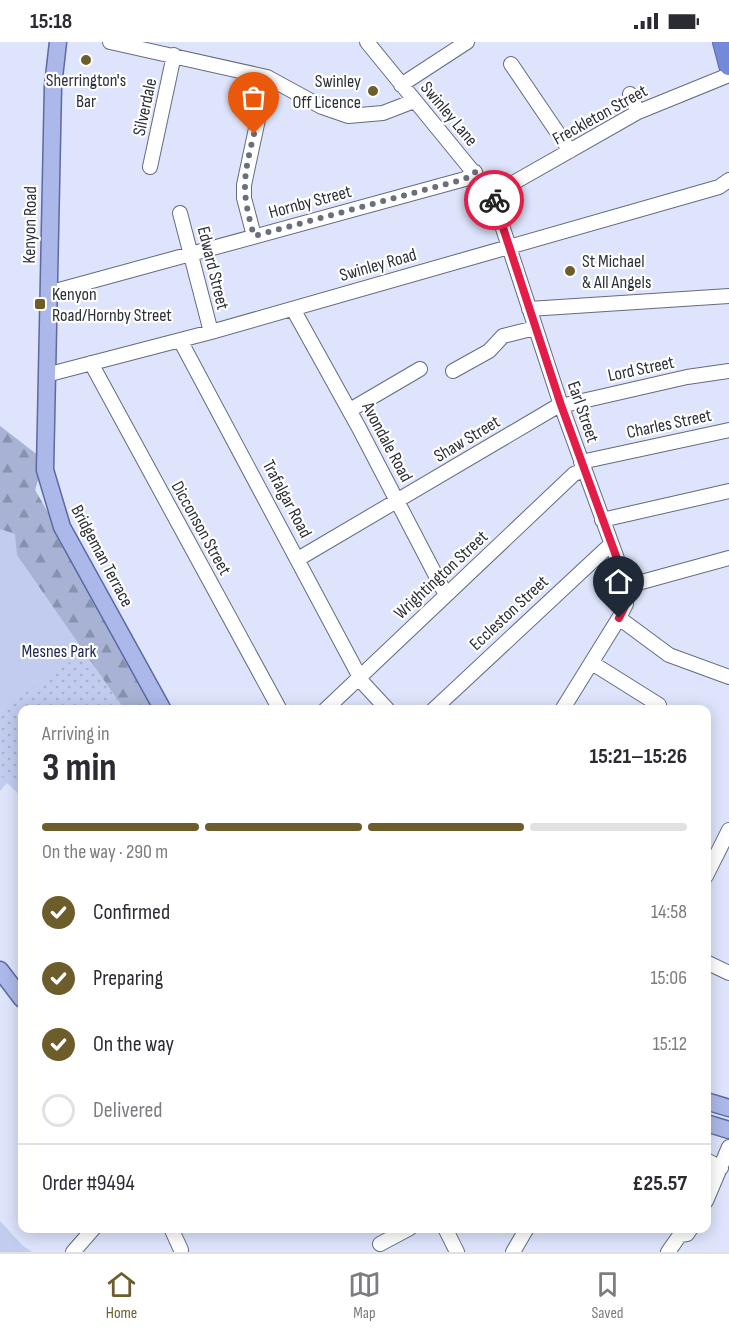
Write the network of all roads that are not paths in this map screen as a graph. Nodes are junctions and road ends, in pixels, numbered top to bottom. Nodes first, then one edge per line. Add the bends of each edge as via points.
1 (58, 42) edge
2 (110, 42) edge
3 (367, 42) edge
4 (467, 42) edge
5 (723, 42) edge
6 (160, 47) edge
7 (174, 56) junction
8 (510, 64) dead end
9 (729, 65) edge
10 (729, 75) edge
11 (267, 77) junction
12 (401, 85) junction
13 (630, 94) dead end
14 (414, 101) junction
15 (639, 112) junction
16 (570, 151) junction
17 (150, 167) dead end
18 (475, 172) junction
19 (726, 185) edge
20 (492, 195) junction
21 (180, 213) dead end
22 (254, 236) junction
23 (510, 246) junction
24 (192, 254) junction
25 (48, 293) junction
26 (729, 296) edge
27 (293, 309) junction
28 (529, 309) junction
29 (535, 328) junction
30 (211, 332) junction
31 (180, 340) junction
32 (92, 363) junction
33 (458, 364) dead end
34 (420, 369) dead end
35 (729, 371) edge
36 (46, 375) junction
37 (561, 405) junction
38 (45, 410) joint
39 (350, 410) junction
40 (729, 430) edge
41 (583, 466) junction
42 (729, 492) edge
43 (398, 500) junction
44 (602, 520) junction
45 (611, 544) junction
46 (729, 558) edge
47 (298, 559) junction
48 (627, 586) junction
49 (446, 595) junction
50 (619, 618) junction
51 (592, 663) junction
52 (359, 677) junction
53 (729, 677) edge
54 (160, 705) edge
55 (277, 705) edge
56 (330, 705) edge
57 (384, 705) edge
58 (438, 705) edge
59 (565, 705) edge
60 (654, 705) edge
61 (729, 830) edge
62 (711, 866) edge
63 (711, 964) edge
64 (0, 970) edge
65 (729, 973) edge
66 (18, 994) edge
67 (711, 1103) edge
68 (729, 1108) edge
69 (711, 1125) edge
70 (729, 1130) edge
71 (729, 1147) edge
72 (711, 1163) edge
73 (721, 1168) junction
74 (711, 1190) edge
75 (90, 1233) edge
76 (173, 1233) edge
77 (401, 1233) edge
78 (448, 1233) edge
79 (524, 1233) edge
80 (380, 1244) dead end
81 (181, 1250) dead end
82 (73, 1252) edge
83 (457, 1252) edge
84 (513, 1252) edge

1 - 25 main road, Kenyon Road via 53,86
2 - 6 street
3 - 12 street, Swinley Lane
4 - 12 street
5 - 9 highway
6 - 7 street
7 - 11 street
7 - 17 street, Silverdale
8 - 16 street
10 - 15 street, Freckleton Street
11 - 14 street via 322,107 348,116 383,113
11 - 22 street via 244,185
12 - 14 street, Swinley Lane
13 - 15 street
14 - 18 street, Swinley Lane
15 - 16 street, Freckleton Street
16 - 20 street, Freckleton Street
18 - 20 street, Swinley Lane
18 - 22 street, Hornby Street via 465,179
19 - 23 street, Swinley Road
20 - 23 street, Swinley Lane
21 - 24 street, Edward Street
22 - 24 street, Hornby Street
23 - 27 street, Swinley Road
23 - 28 street, Earl Street
24 - 25 street, Hornby Street
24 - 30 street, Edward Street
25 - 36 main road, Kenyon Road
26 - 28 street
27 - 30 street, Swinley Road
27 - 39 street, Avondale Road
28 - 29 street, Earl Street
29 - 33 street via 503,336 489,351
29 - 37 street, Earl Street
30 - 31 street, Swinley Road
31 - 32 street, Swinley Road
31 - 47 street, Trafalgar Road
32 - 36 street, Swinley Road
32 - 55 street, Dicconson Street
34 - 39 street
35 - 37 street, Lord Street
36 - 38 main road, Kenyon Road
37 - 41 street, Earl Street
37 - 43 street, Shaw Street
38 - 54 main road, Bridgeman Terrace via 45,470 57,518
39 - 43 street, Avondale Road
40 - 41 street, Charles Street
41 - 44 street, Earl Street
41 - 49 street, Wrightington Street
42 - 44 street
43 - 47 street, Shaw Street
43 - 49 street, Avondale Road
44 - 45 street, Earl Street
45 - 48 street, Earl Street
45 - 58 street, Eccleston Street
46 - 48 street
47 - 52 street, Trafalgar Road
48 - 50 street via 626,604
49 - 52 street, Wrightington Street
50 - 51 street
50 - 53 street via 669,655
51 - 59 street
51 - 60 street
52 - 56 street, Wrightington Street
52 - 57 street, Trafalgar Road
61 - 62 street
63 - 65 street
64 - 66 main road
67 - 68 main road
69 - 70 main road
71 - 73 street
72 - 73 street
73 - 74 street
75 - 82 street
76 - 81 street
77 - 80 street
78 - 83 street
79 - 84 street

